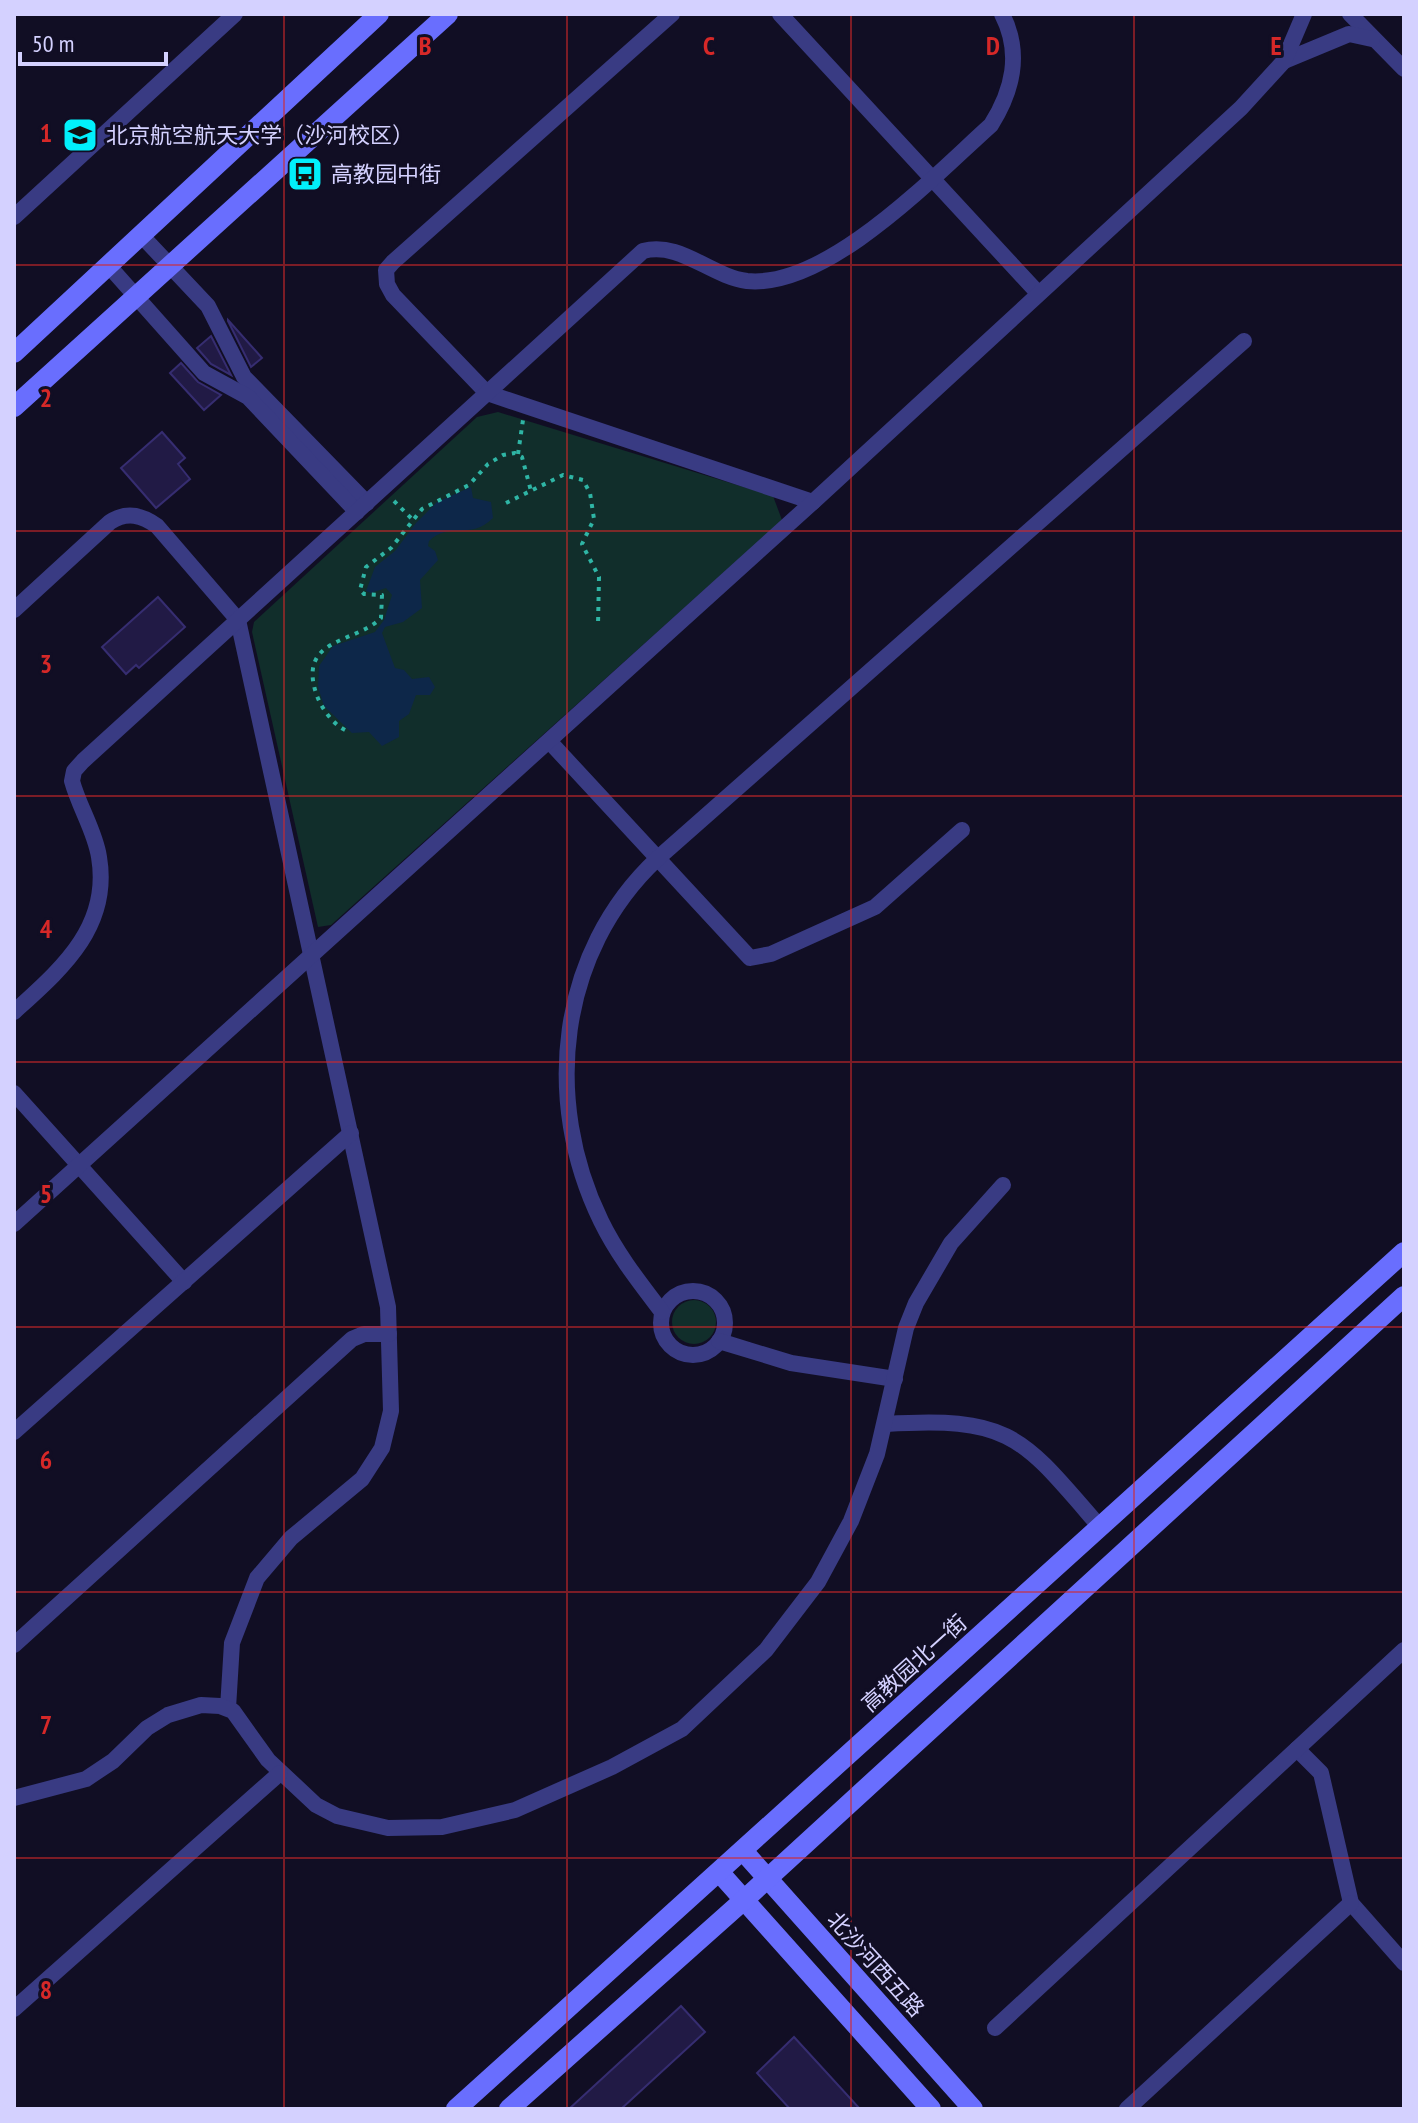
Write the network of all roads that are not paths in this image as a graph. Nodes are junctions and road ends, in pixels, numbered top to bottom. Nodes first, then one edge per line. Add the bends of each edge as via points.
1 (235, 14) edge
2 (379, 14) edge
3 (448, 14) edge
4 (672, 14) edge
5 (780, 14) edge
6 (1002, 14) edge
7 (1304, 14) edge
8 (1350, 14) edge
9 (1372, 39) junction
10 (1284, 61) junction
11 (1404, 69) edge
12 (932, 176) junction
13 (14, 217) edge
14 (141, 235) junction
15 (108, 265) junction
16 (171, 265) junction
17 (1038, 293) junction
18 (136, 296) junction
19 (1244, 341) dead end
20 (14, 353) edge
21 (487, 393) junction
22 (14, 407) edge
23 (813, 502) junction
24 (362, 508) junction
25 (14, 610) edge
26 (238, 620) junction
27 (549, 741) junction
28 (962, 830) dead end
29 (657, 859) junction
30 (312, 957) junction
31 (14, 1012) edge
32 (14, 1093) edge
33 (351, 1133) junction
34 (79, 1165) junction
35 (1003, 1185) dead end
36 (14, 1224) edge
37 (1404, 1252) edge
38 (184, 1282) junction
39 (1404, 1296) edge
40 (662, 1312) junction
41 (389, 1334) junction
42 (719, 1341) junction
43 (895, 1379) junction
44 (886, 1424) junction
45 (14, 1432) edge
46 (1100, 1527) junction
47 (14, 1645) edge
48 (1404, 1650) edge
49 (228, 1708) junction
50 (1297, 1749) junction
51 (280, 1773) junction
52 (14, 1798) edge
53 (744, 1852) junction
54 (720, 1873) junction
55 (767, 1878) junction
56 (745, 1899) junction
57 (1351, 1903) junction
58 (1404, 1963) edge
59 (14, 2009) edge
60 (995, 2028) dead end
61 (456, 2109) edge
62 (509, 2109) edge
63 (931, 2109) edge
64 (973, 2109) edge
65 (1127, 2109) edge

1 - 13 street
2 - 14 street
3 - 16 street
4 - 21 street via 386,270 393,295
5 - 12 street
6 - 12 street via 1013,53 1006,101 991,125
7 - 10 street
8 - 9 street
9 - 10 street via 1349,34
9 - 11 street
10 - 17 street via 1241,108
12 - 17 street
12 - 21 street via 848,248 789,275 737,279 666,249 643,251
14 - 15 street
14 - 16 street
15 - 18 street
15 - 20 street
16 - 18 street
16 - 24 street via 216,318 244,377
17 - 23 street
18 - 22 street
18 - 24 street via 204,373 248,397
19 - 29 street
21 - 23 street
21 - 24 street
23 - 27 street
24 - 26 street
25 - 26 street via 110,522 129,515 157,526
26 - 30 street
26 - 31 street via 74,771 74,788 99,858 99,900 79,949
27 - 29 street
27 - 30 street
28 - 29 street via 881,903 758,958 742,952
29 - 40 street via 618,899 591,949 577,992 566,1063 576,1145 594,1204 618,1251
30 - 33 street
30 - 34 street
32 - 34 street
33 - 38 street
33 - 41 street via 385,1286
34 - 36 street
34 - 38 street
35 - 43 street via 969,1221 928,1279 906,1328
37 - 46 street, 高教园北一街
38 - 45 street
39 - 55 street
40 - 42 street via 662,1334 676,1351 697,1355
40 - 42 street via 676,1295 706,1293 725,1316
41 - 47 street via 352,1339
41 - 49 street via 391,1411 382,1448 362,1479 298,1531 257,1578 232,1643
42 - 43 street via 791,1363
43 - 44 street
44 - 46 street via 969,1424 1009,1435 1033,1453
44 - 51 street via 851,1521 804,1603 766,1650 682,1729 536,1802 431,1828 388,1828 337,1816
46 - 53 street, 高教园北一街
48 - 50 street
49 - 51 street
49 - 52 street via 201,1705 168,1715 86,1779
50 - 57 street via 1321,1773
50 - 60 street
51 - 59 street
53 - 54 street, 高教园北一街
53 - 55 street, 北沙河西五路
54 - 56 street
54 - 61 street, 高教园北一街
55 - 56 street
55 - 64 street, 北沙河西五路
56 - 62 street
56 - 63 street
57 - 58 street
57 - 65 street

